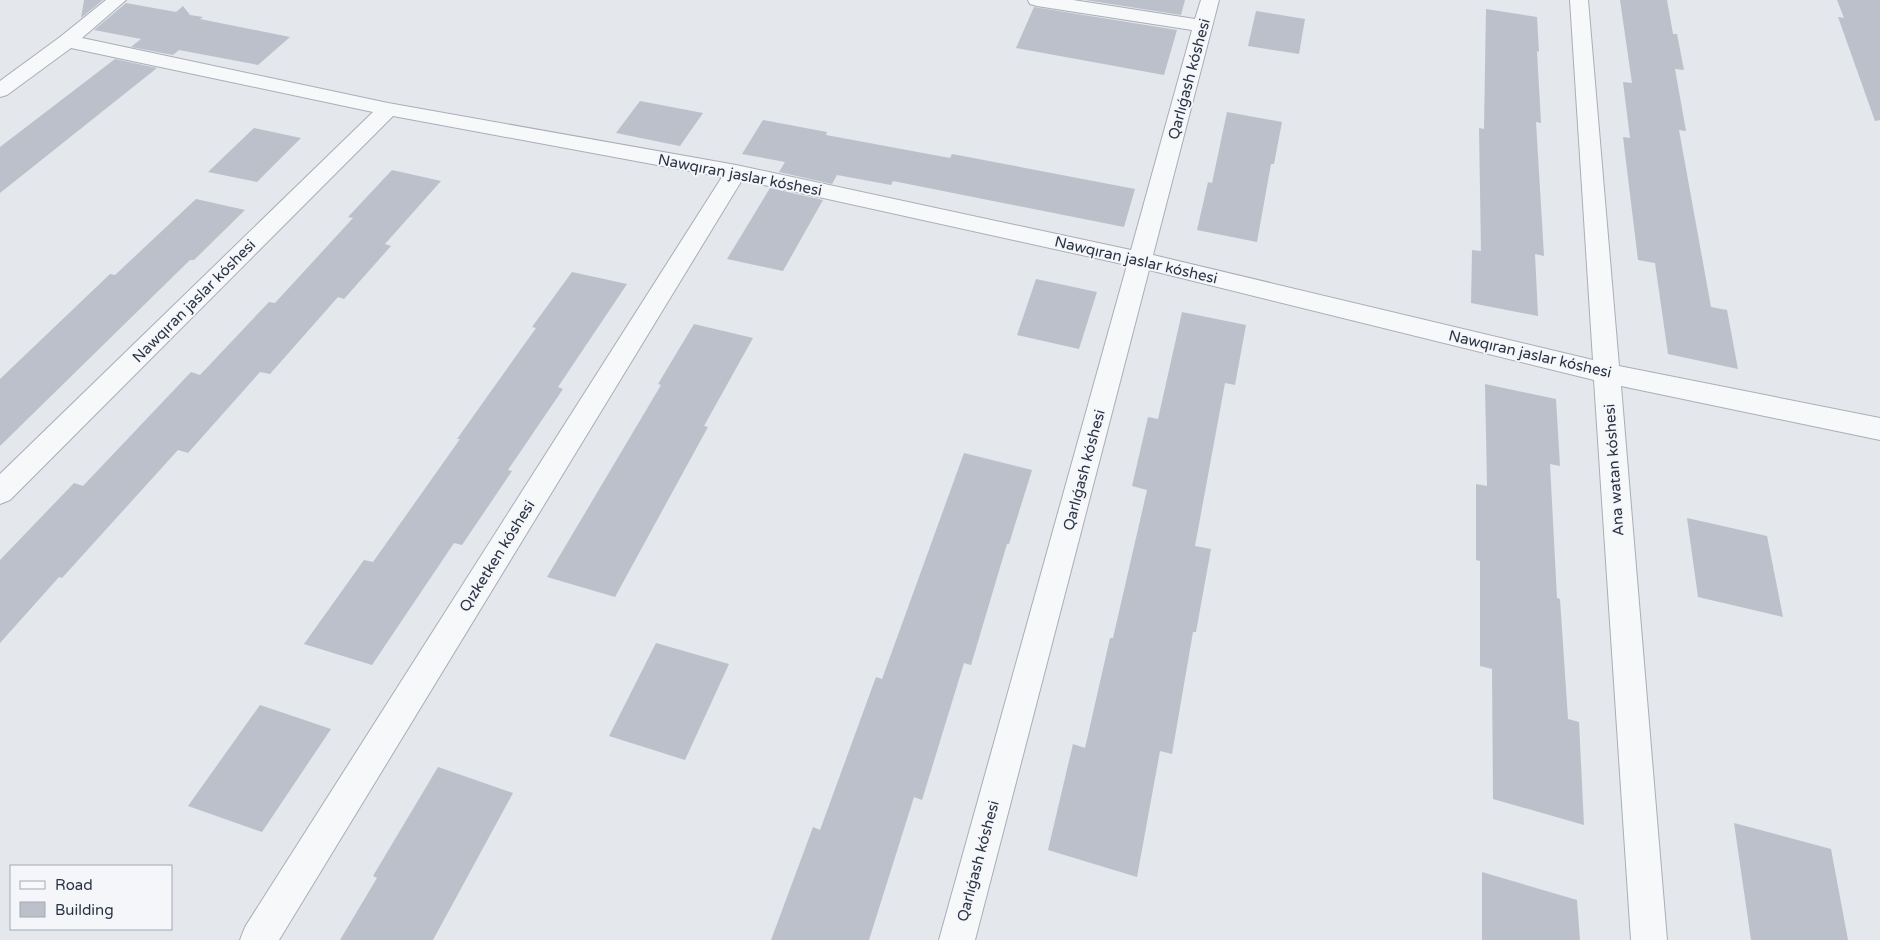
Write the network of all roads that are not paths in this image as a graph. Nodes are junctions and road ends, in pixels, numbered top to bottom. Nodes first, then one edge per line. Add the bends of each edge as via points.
1 (118, 0) edge
2 (1037, 0) edge
3 (1210, 0) edge
4 (1579, 0) edge
5 (1203, 26) junction
6 (67, 41) junction
7 (0, 91) edge
8 (388, 109) junction
9 (736, 172) junction
10 (1141, 260) junction
11 (1606, 373) junction
12 (1880, 429) edge
13 (0, 492) edge
14 (258, 940) edge
15 (957, 940) edge
16 (1649, 940) edge

1 - 6 street
2 - 5 street
3 - 5 street, Qarlıǵash kóshesi
4 - 11 street, Ana watan kóshesi
5 - 10 street, Qarlıǵash kóshesi
6 - 7 street
6 - 8 street, Nawqıran jaslar kóshesi
8 - 9 street, Nawqıran jaslar kóshesi
8 - 13 street, Nawqıran jaslar kóshesi
9 - 10 street, Nawqıran jaslar kóshesi
9 - 14 street, Qızketken kóshesi
10 - 11 street, Nawqıran jaslar kóshesi
10 - 15 street, Qarlıǵash kóshesi
11 - 12 street, Nawqıran jaslar kóshesi
11 - 16 street, Ana watan kóshesi

